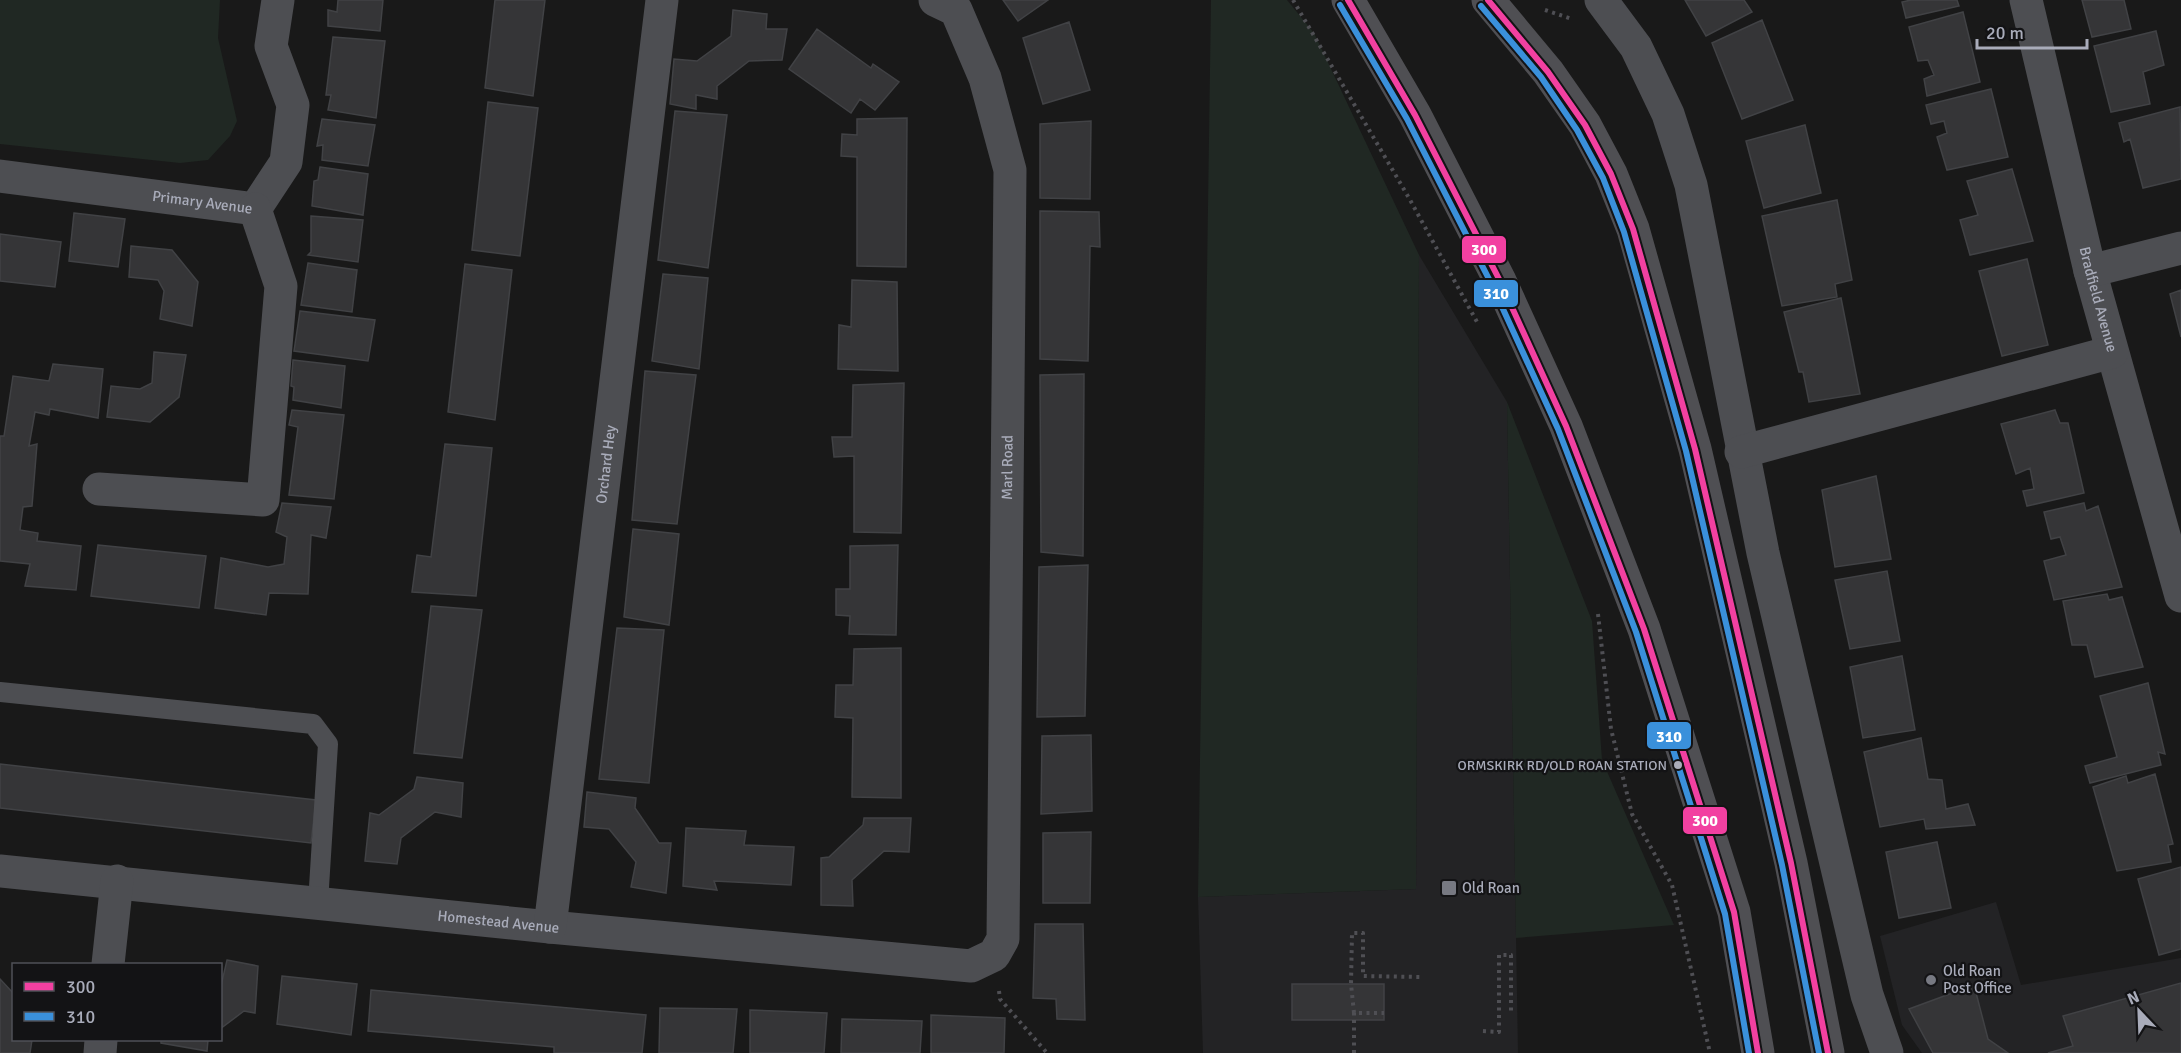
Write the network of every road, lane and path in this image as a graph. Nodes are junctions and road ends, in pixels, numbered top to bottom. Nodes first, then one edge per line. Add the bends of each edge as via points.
1 (278, 0) edge
2 (662, 0) edge
3 (935, 0) edge
4 (1293, 0) edge
5 (1348, 0) edge
6 (2026, 0) edge
7 (1496, 8) edge
8 (1611, 12) edge
9 (0, 176) edge
10 (255, 209) junction
11 (2181, 248) edge
12 (2090, 271) junction
13 (1481, 330) dead end
14 (2112, 352) junction
15 (1741, 452) junction
16 (99, 489) dead end
17 (2181, 596) edge
18 (1598, 611) dead end
19 (0, 692) edge
20 (0, 871) edge
21 (117, 881) junction
22 (318, 903) junction
23 (550, 927) junction
24 (994, 955) junction
25 (108, 963) edge
26 (1422, 977) dead end
27 (1511, 1012) dead end
28 (1354, 1013) junction
29 (1384, 1013) dead end
30 (1483, 1031) dead end
31 (1047, 1053) edge
32 (1354, 1053) edge
33 (1710, 1053) edge
34 (1758, 1053) edge
35 (1828, 1053) edge
36 (1887, 1053) edge

1 - 10 street, Primary Avenue via 271,46 293,105 286,162
2 - 23 street, Orchard Hey
3 - 24 street, Marl Road via 956,10 985,78 1010,170 1003,939
4 - 13 path
5 - 34 highway via 1415,115 1490,260 1566,426 1644,629 1734,912
6 - 12 street, Bradfield Avenue
7 - 8 path via 1536,8 1602,28
7 - 35 highway via 1585,124 1633,229 1695,449 1791,863
8 - 15 street via 1636,47 1668,114 1691,185
9 - 10 street, Primary Avenue
10 - 16 street via 281,286 263,500
11 - 12 street
12 - 14 street, Bradfield Avenue
14 - 15 street
14 - 17 street, Bradfield Avenue
15 - 36 street via 1867,995
18 - 33 path via 1611,729 1632,814 1672,885
19 - 22 lane via 313,724 328,744
20 - 21 street, Homestead Avenue
21 - 22 street, Homestead Avenue
21 - 25 street
22 - 23 street, Homestead Avenue
23 - 24 street, Homestead Avenue via 971,966
24 - 31 path via 1000,999
26 - 28 path via 1363,976 1363,933 1352,933
27 - 30 path via 1511,956 1499,955 1499,1032
28 - 29 path
28 - 32 path

